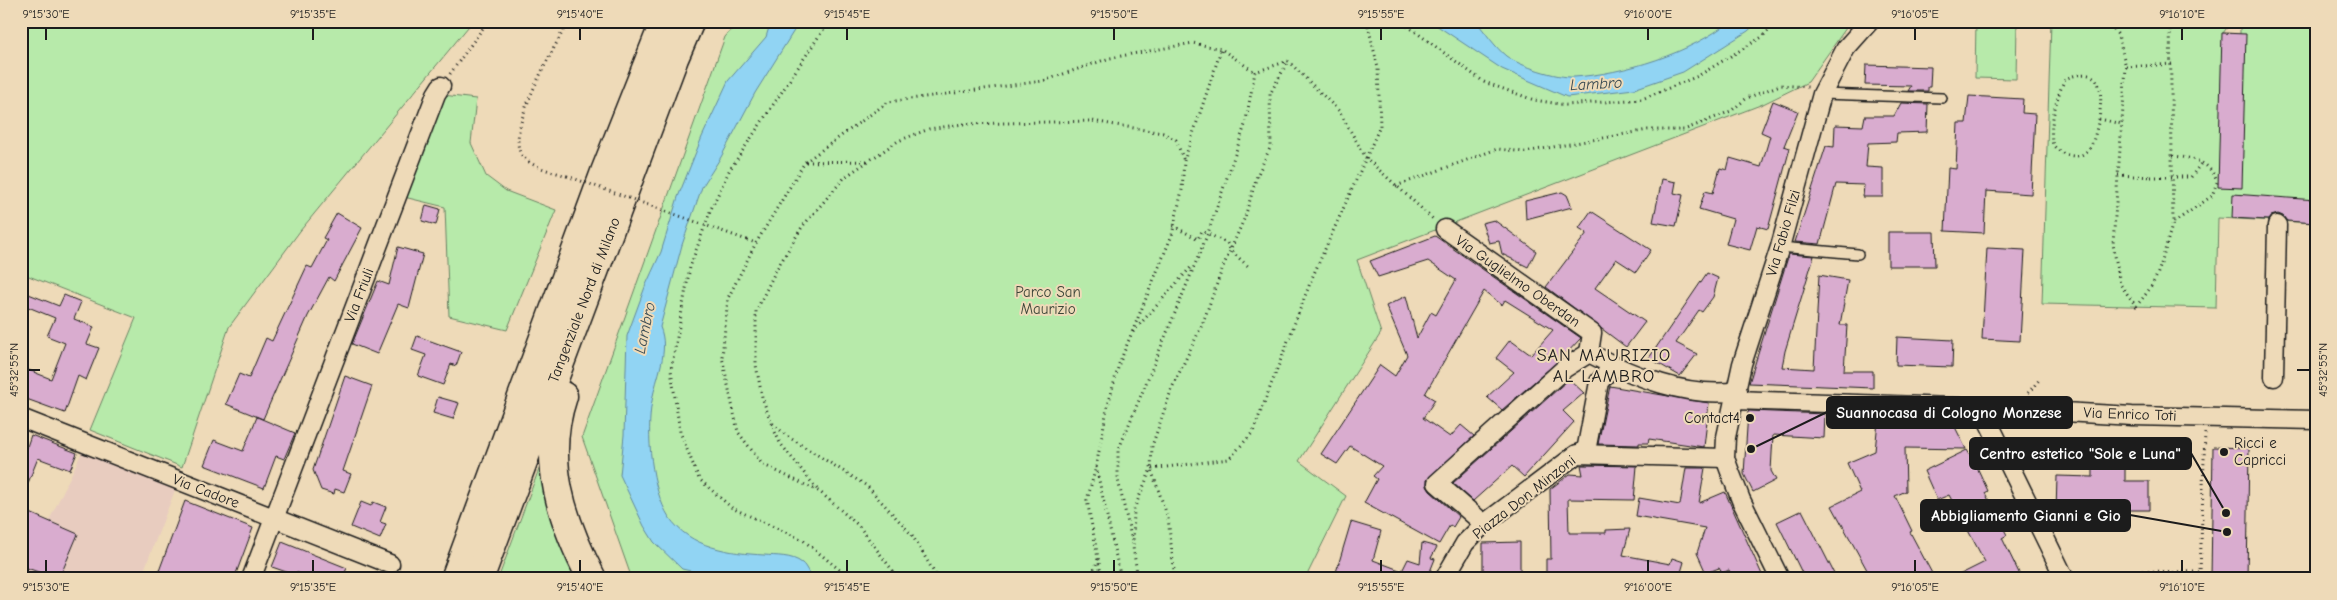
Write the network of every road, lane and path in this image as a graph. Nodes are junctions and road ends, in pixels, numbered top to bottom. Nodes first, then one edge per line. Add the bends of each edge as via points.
1 (488, 21) edge
2 (568, 21) edge
3 (665, 21) edge
4 (690, 21) edge
5 (707, 21) edge
6 (829, 21) edge
7 (1367, 21) edge
8 (1388, 21) edge
9 (1778, 21) edge
10 (1870, 21) edge
11 (2108, 21) edge
12 (2170, 21) edge
13 (1221, 49) junction
14 (1288, 61) junction
15 (2172, 64) junction
16 (2126, 67) junction
17 (1255, 72) junction
18 (441, 86) joint
19 (1822, 94) junction
20 (1942, 98) dead end
21 (2099, 119) junction
22 (2122, 124) junction
23 (640, 151) junction
24 (2173, 156) junction
25 (1366, 158) junction
26 (867, 161) junction
27 (1184, 161) junction
28 (805, 162) junction
29 (2202, 162) junction
30 (2118, 175) junction
31 (1396, 186) junction
32 (2174, 223) junction
33 (2277, 225) dead end
34 (1174, 226) junction
35 (1445, 229) joint
36 (1208, 233) junction
37 (756, 243) junction
38 (1780, 247) junction
39 (1231, 251) junction
40 (1858, 254) dead end
41 (1195, 263) junction
42 (1249, 267) dead end
43 (1131, 334) junction
44 (1589, 353) junction
45 (1613, 366) junction
46 (2274, 377) dead end
47 (1736, 395) junction
48 (1982, 409) junction
49 (21, 418) edge
50 (2316, 420) edge
51 (771, 422) junction
52 (2213, 430) dead end
53 (1590, 453) junction
54 (1725, 458) junction
55 (1096, 467) junction
56 (1151, 469) junction
57 (820, 492) junction
58 (481, 506) junction
59 (275, 518) junction
60 (1484, 524) junction
61 (1133, 547) junction
62 (1098, 559) junction
63 (390, 564) dead end
64 (251, 579) edge
65 (435, 579) edge
66 (455, 579) edge
67 (479, 579) edge
68 (592, 579) edge
69 (847, 579) edge
70 (899, 579) edge
71 (938, 579) edge
72 (1090, 579) edge
73 (1102, 579) edge
74 (1121, 579) edge
75 (1138, 579) edge
76 (1175, 579) edge
77 (1444, 579) edge
78 (1780, 579) edge
79 (2065, 579) edge
80 (2136, 579) edge

1 - 18 path
2 - 37 path, bridge via 525,109 517,133 520,152 537,166
3 - 58 highway, Tangenziale Nord di Milano via 605,172
4 - 23 highway, Tangenziale Nord di Milano
5 - 23 highway via 675,95
6 - 69 path via 729,171 710,209 690,268 671,370 680,432 699,479 732,508 803,540
7 - 25 path via 1378,68 1380,126
8 - 9 path via 1406,25 1484,82 1534,100 1566,105 1642,100 1698,76 1762,37
10 - 19 street, Via Fabio Filzi via 1846,48
11 - 16 path via 2118,35
12 - 15 path
13 - 17 path
13 - 27 path
13 - 28 path via 1193,42 1110,58 1042,81 888,102
14 - 17 path
14 - 25 path via 1339,112
14 - 39 path via 1270,94 1271,146
15 - 16 path
15 - 24 path
16 - 22 path
17 - 36 path via 1245,125
18 - 59 street, Via Friuli
19 - 20 lane
19 - 31 path via 1804,85 1780,85 1747,98 1731,112 1684,130 1648,130 1525,152 1498,149
19 - 38 street, Via Fabio Filzi
21 - 21 path via 2102,92 2099,83 2082,74 2065,80 2058,98 2052,145 2066,155 2078,156 2087,152
21 - 22 path
22 - 30 path
23 - 67 highway, Tangenziale Nord di Milano
23 - 68 highway via 628,221 562,399 555,428 553,462 565,521
24 - 29 path
24 - 32 path
25 - 31 path
25 - 56 path via 1312,278 1254,432 1229,459
26 - 27 path via 898,141 929,129 963,124 1092,121 1163,133 1176,140
26 - 28 path
26 - 51 path via 845,177 802,227 756,311 756,365
27 - 34 path
28 - 37 path
29 - 30 path, bridge via 2191,178
29 - 32 path via 2213,171 2217,182 2212,196
30 - 32 path via 2113,244 2120,284 2136,306 2150,291 2159,273
31 - 35 path
33 - 46 street
34 - 36 path via 1198,239 1202,231
34 - 43 path
35 - 44 street, Via Guglielmo Oberdan via 1592,333
36 - 39 path via 1227,243
36 - 41 path
37 - 57 path via 728,298 722,357 738,432 762,464
38 - 40 lane
38 - 47 street, Via Fabio Filzi via 1742,364
39 - 42 path
39 - 56 path via 1202,325 1172,388 1152,446
41 - 43 path
41 - 61 path via 1118,451 1118,480
43 - 55 path via 1107,409
44 - 45 street, Via Enrico Toti
44 - 60 street via 1565,368 1437,482
45 - 47 street, Via Enrico Toti via 1685,389
45 - 53 street via 1599,382 1587,446
47 - 48 street, Via Enrico Toti
47 - 54 street, Via Fabio Filzi via 1726,437
48 - 50 street, Via Enrico Toti
48 - 79 street
49 - 59 street, Via Cadore
51 - 57 path via 780,443
51 - 71 path via 787,436 867,486 912,535
52 - 80 path via 2206,430 2200,572 2136,571
53 - 54 street
53 - 60 street, Piazza Don Minzoni via 1567,460
54 - 78 street via 1741,500
55 - 62 path via 1087,500
55 - 74 path
56 - 61 path via 1134,508
56 - 76 path via 1168,518
57 - 70 path via 859,526
58 - 65 highway via 462,526
58 - 66 highway, Tangenziale Nord di Milano
59 - 63 street, Via Cadore
59 - 64 street, Via Friuli
60 - 77 street, Piazza Don Minzoni via 1458,554
61 - 75 path
62 - 72 path
62 - 73 path

